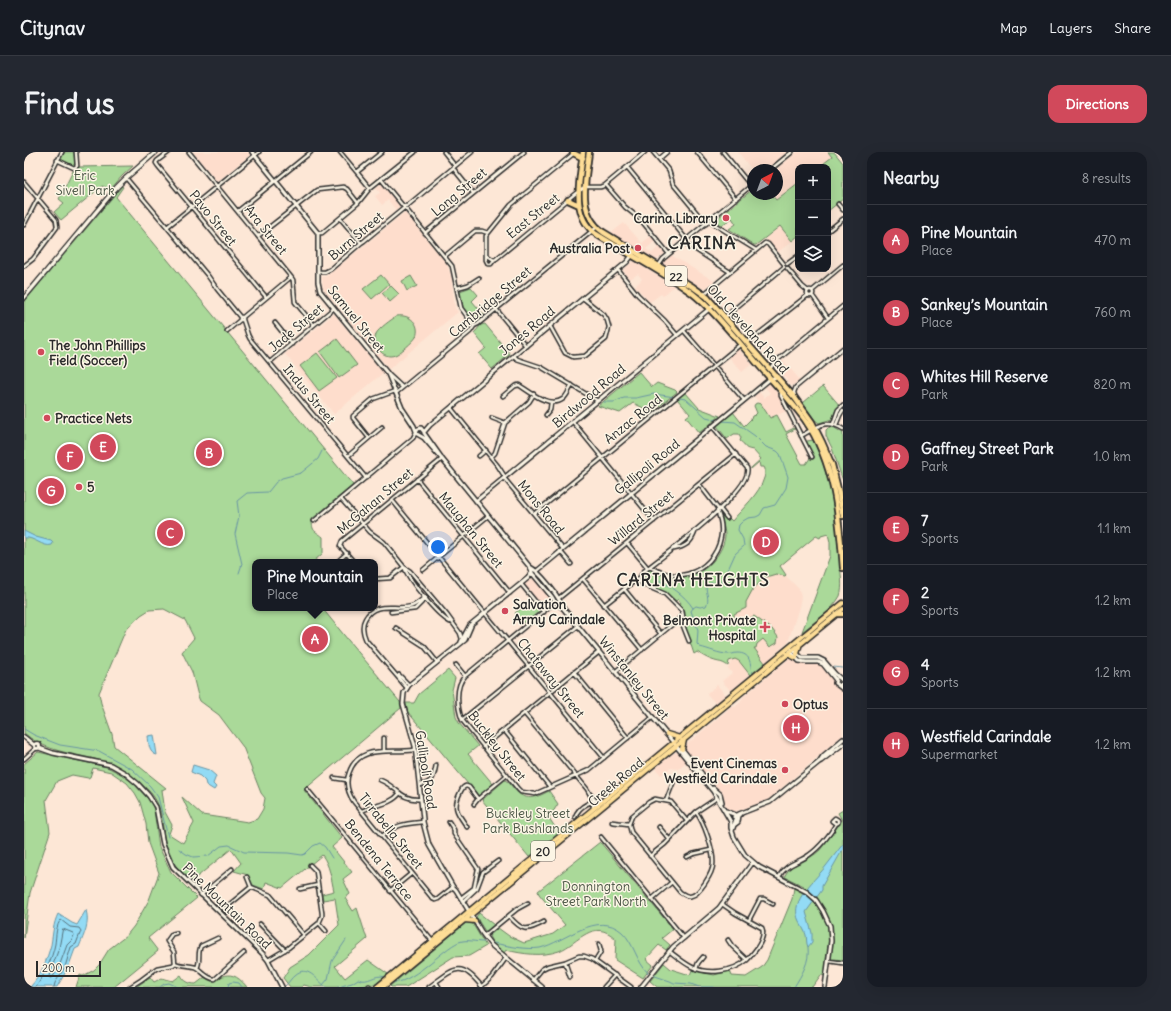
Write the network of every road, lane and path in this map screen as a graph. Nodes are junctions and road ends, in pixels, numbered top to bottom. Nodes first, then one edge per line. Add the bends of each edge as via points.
1 (62, 152) edge
2 (76, 152) edge
3 (156, 152) edge
4 (169, 152) edge
5 (189, 152) edge
6 (259, 152) edge
7 (311, 152) edge
8 (340, 152) edge
9 (382, 152) edge
10 (414, 152) edge
11 (444, 152) edge
12 (472, 152) edge
13 (524, 152) edge
14 (583, 152) edge
15 (589, 152) edge
16 (645, 152) edge
17 (653, 152) edge
18 (667, 152) edge
19 (697, 152) edge
20 (723, 152) edge
21 (792, 152) edge
22 (574, 153) edge
23 (253, 154) edge
24 (583, 158) junction
25 (659, 159) junction
26 (57, 160) junction
27 (777, 164) edge
28 (454, 167) junction
29 (627, 167) junction
30 (357, 172) junction
31 (126, 178) junction
32 (381, 179) junction
33 (747, 179) edge
34 (276, 180) junction
35 (24, 182) edge
36 (606, 185) junction
37 (217, 186) junction
38 (586, 187) junction
39 (370, 188) junction
40 (747, 189) edge
41 (579, 191) junction
42 (474, 193) junction
43 (38, 198) junction
44 (736, 199) junction
45 (568, 200) junction
46 (358, 203) junction
47 (838, 204) dead end
48 (578, 205) junction
49 (296, 206) junction
50 (192, 207) junction
51 (405, 207) junction
52 (843, 210) edge
53 (238, 211) junction
54 (340, 218) junction
55 (843, 219) edge
56 (709, 221) junction
57 (706, 224) junction
58 (24, 225) edge
59 (167, 227) junction
60 (597, 227) junction
61 (831, 229) edge
62 (592, 230) junction
63 (318, 233) junction
64 (425, 233) junction
65 (488, 233) junction
66 (258, 236) junction
67 (687, 240) junction
68 (684, 242) junction
69 (361, 243) junction
70 (756, 250) junction
71 (635, 251) junction
72 (669, 254) junction
73 (445, 256) junction
74 (486, 256) junction
75 (632, 256) junction
76 (795, 258) edge
77 (494, 260) junction
78 (843, 265) edge
79 (24, 266) edge
80 (658, 266) junction
81 (786, 266) junction
82 (618, 270) junction
83 (318, 272) junction
84 (730, 272) junction
85 (291, 277) junction
86 (479, 278) dead end
87 (457, 288) junction
88 (808, 290) junction
89 (812, 291) junction
90 (704, 294) junction
91 (808, 295) junction
92 (812, 295) junction
93 (266, 297) junction
94 (24, 298) edge
95 (583, 298) junction
96 (714, 305) junction
97 (843, 306) edge
98 (334, 308) junction
99 (496, 309) junction
100 (710, 309) junction
101 (725, 317) junction
102 (241, 318) junction
103 (828, 318) junction
104 (275, 323) dead end
105 (314, 326) junction
106 (474, 326) junction
107 (550, 326) junction
108 (228, 330) dead end
109 (684, 331) junction
110 (678, 336) junction
111 (748, 343) junction
112 (292, 344) junction
113 (740, 344) junction
114 (526, 346) junction
115 (843, 348) edge
116 (514, 356) junction
117 (270, 362) junction
118 (764, 362) junction
119 (774, 363) junction
120 (714, 366) junction
121 (771, 370) junction
122 (388, 374) junction
123 (777, 377) junction
124 (770, 378) junction
125 (572, 385) junction
126 (402, 387) junction
127 (786, 387) junction
128 (796, 388) junction
129 (395, 392) junction
130 (781, 392) junction
131 (534, 394) junction
132 (503, 396) dead end
133 (795, 398) junction
134 (744, 400) junction
135 (598, 401) junction
136 (551, 402) junction
137 (843, 405) edge
138 (450, 408) junction
139 (843, 410) edge
140 (546, 415) dead end
141 (492, 418) dead end
142 (409, 419) junction
143 (573, 422) junction
144 (505, 423) junction
145 (430, 425) junction
146 (835, 425) junction
147 (712, 426) junction
148 (382, 427) dead end
149 (421, 428) junction
150 (842, 428) edge
151 (813, 429) junction
152 (416, 432) junction
153 (424, 432) junction
154 (420, 436) junction
155 (802, 436) junction
156 (369, 438) junction
157 (414, 438) junction
158 (486, 450) junction
159 (736, 454) junction
160 (348, 456) junction
161 (479, 456) dead end
162 (491, 457) junction
163 (812, 457) dead end
164 (602, 458) junction
165 (442, 459) junction
166 (505, 477) junction
167 (366, 478) junction
168 (417, 480) junction
169 (699, 484) junction
170 (631, 493) junction
171 (341, 499) junction
172 (392, 500) junction
173 (476, 501) junction
174 (719, 510) junction
175 (534, 514) junction
176 (488, 516) junction
177 (843, 516) edge
178 (727, 518) dead end
179 (314, 521) dead end
180 (654, 521) junction
181 (363, 524) junction
182 (694, 531) junction
183 (464, 536) junction
184 (627, 543) junction
185 (673, 548) junction
186 (562, 550) junction
187 (347, 554) junction
188 (438, 557) junction
189 (341, 559) edge
190 (351, 559) edge
191 (571, 564) dead end
192 (404, 566) junction
193 (649, 567) junction
194 (843, 568) edge
195 (423, 570) dead end
196 (535, 573) junction
197 (378, 579) edge
198 (583, 579) junction
199 (638, 580) junction
200 (520, 584) junction
201 (624, 589) junction
202 (510, 593) junction
203 (425, 597) junction
204 (559, 598) junction
205 (555, 602) junction
206 (843, 603) edge
207 (604, 605) junction
208 (378, 607) edge
209 (563, 608) junction
210 (843, 609) edge
211 (372, 611) edge
212 (391, 612) dead end
213 (544, 612) junction
214 (485, 613) junction
215 (837, 614) junction
216 (843, 614) edge
217 (680, 618) junction
218 (452, 623) junction
219 (472, 624) junction
220 (578, 626) junction
221 (396, 628) dead end
222 (460, 633) junction
223 (466, 633) junction
224 (661, 634) junction
225 (462, 641) junction
226 (689, 641) dead end
227 (508, 642) junction
228 (800, 643) junction
229 (642, 650) junction
230 (789, 650) junction
231 (600, 652) junction
232 (797, 656) junction
233 (437, 662) junction
234 (456, 665) dead end
235 (528, 666) junction
236 (616, 671) junction
237 (574, 672) junction
238 (834, 674) junction
239 (399, 675) dead end
240 (465, 676) junction
241 (835, 680) junction
242 (842, 681) edge
243 (408, 687) junction
244 (843, 689) edge
245 (550, 692) junction
246 (524, 713) junction
247 (653, 717) junction
248 (462, 720) junction
249 (504, 730) junction
250 (667, 734) junction
251 (24, 737) edge
252 (384, 738) dead end
253 (628, 738) junction
254 (682, 738) junction
255 (843, 739) edge
256 (676, 744) junction
257 (843, 744) edge
258 (36, 747) junction
259 (483, 747) junction
260 (671, 749) junction
261 (414, 750) junction
262 (681, 750) junction
263 (384, 751) junction
264 (24, 758) edge
265 (604, 758) junction
266 (819, 762) junction
267 (436, 765) dead end
268 (507, 775) junction
269 (576, 776) junction
270 (334, 778) dead end
271 (347, 780) junction
272 (380, 780) dead end
273 (674, 783) dead end
274 (420, 785) junction
275 (550, 787) junction
276 (307, 789) dead end
277 (400, 793) junction
278 (717, 796) junction
279 (421, 798) junction
280 (478, 799) junction
281 (605, 800) junction
282 (666, 800) junction
283 (595, 801) junction
284 (474, 804) dead end
285 (593, 810) junction
286 (361, 812) junction
287 (696, 812) junction
288 (576, 817) dead end
289 (735, 818) junction
290 (687, 821) junction
291 (422, 822) junction
292 (449, 822) dead end
293 (612, 822) dead end
294 (628, 824) junction
295 (836, 824) dead end
296 (467, 827) dead end
297 (659, 827) dead end
298 (382, 836) junction
299 (601, 837) dead end
300 (669, 840) junction
301 (710, 850) junction
302 (650, 856) junction
303 (687, 857) dead end
304 (498, 861) dead end
305 (753, 862) junction
306 (310, 865) dead end
307 (232, 869) dead end
308 (412, 873) junction
309 (247, 877) dead end
310 (780, 877) junction
311 (672, 882) junction
312 (318, 885) junction
313 (251, 887) junction
314 (453, 887) junction
315 (300, 889) dead end
316 (475, 889) junction
317 (390, 891) junction
318 (201, 895) junction
319 (652, 898) junction
320 (462, 899) junction
321 (528, 903) dead end
322 (722, 904) junction
323 (773, 904) dead end
324 (221, 906) dead end
325 (224, 909) junction
326 (226, 912) dead end
327 (470, 913) junction
328 (509, 916) junction
329 (464, 920) junction
330 (749, 920) junction
331 (475, 921) junction
332 (544, 922) dead end
333 (319, 923) junction
334 (260, 924) dead end
335 (326, 931) dead end
336 (176, 933) dead end
337 (304, 935) junction
338 (484, 936) junction
339 (218, 938) dead end
340 (684, 938) junction
341 (728, 940) dead end
342 (434, 943) junction
343 (599, 944) dead end
344 (284, 950) junction
345 (670, 951) junction
346 (244, 953) dead end
347 (703, 957) dead end
348 (506, 958) junction
349 (268, 960) junction
350 (747, 960) junction
351 (595, 961) junction
352 (829, 961) junction
353 (565, 962) junction
354 (175, 963) junction
355 (843, 963) edge
356 (197, 968) junction
357 (696, 969) junction
358 (615, 975) junction
359 (570, 977) dead end
360 (389, 980) junction
361 (533, 980) junction
362 (436, 982) junction
363 (482, 986) edge
364 (130, 987) edge
365 (282, 987) edge
366 (377, 987) edge
367 (383, 987) edge
368 (429, 987) edge
369 (439, 987) edge
370 (542, 987) edge
371 (604, 987) edge
372 (631, 987) edge
373 (641, 987) edge
374 (825, 987) edge

1 - 26 street
2 - 26 street via 75,168
3 - 31 main road
4 - 50 street, Pavo Street via 157,165
5 - 37 street, Ara Street
6 - 23 street
7 - 34 street
8 - 30 street
9 - 30 street
10 - 32 street
11 - 28 street
12 - 28 street, Burn Street
13 - 42 street, Long Street
14 - 24 highway, Old Cleveland Road / 22
15 - 38 highway, Old Cleveland Road / 22
16 - 29 street
17 - 25 street
18 - 25 street
19 - 44 street
20 - 33 street
21 - 27 street
22 - 24 highway
22 - 65 street via 511,204
23 - 34 street
23 - 37 street
24 - 41 highway, Old Cleveland Road / 22
25 - 57 street via 669,171 673,184
26 - 43 street
28 - 42 street
28 - 51 street, Burn Street
29 - 36 street
29 - 67 street
30 - 39 street
31 - 59 street, Indus Street
31 - 94 main road
32 - 39 street
32 - 51 street
34 - 49 street
34 - 53 street
35 - 43 street
36 - 38 street
36 - 72 street via 625,207 640,219
37 - 50 street
37 - 53 street, Ara Street
38 - 41 street, East Street
38 - 60 highway, Old Cleveland Road / 22 via 586,209
39 - 46 street
40 - 44 street
41 - 45 street, East Street
41 - 48 highway, Old Cleveland Road / 22
42 - 64 street, Long Street
43 - 58 street
43 - 79 street via 56,220 57,226 33,259
44 - 56 street
45 - 48 highway
45 - 77 street, East Street
46 - 49 street via 343,187 321,188
46 - 54 street
47 - 52 street
48 - 62 highway, Old Cleveland Road / 22 via 584,220
49 - 63 street
49 - 66 street
50 - 59 street
50 - 93 street, Pavo Street
51 - 64 street
51 - 69 street, Burn Street
53 - 66 street, Ara Street
54 - 63 street via 322,233
54 - 69 street
55 - 61 street
56 - 57 street
56 - 70 street
57 - 67 street
59 - 102 street, Indus Street
60 - 62 street, Cambridge Street
60 - 71 highway, Old Cleveland Road / 22
62 - 75 highway, Old Cleveland Road / 22
62 - 99 street, Cambridge Street
63 - 83 street, Samuel Street
64 - 73 street
65 - 73 street via 476,231
65 - 74 street via 485,240
66 - 85 street, Ara Street
67 - 68 street
68 - 72 street
68 - 84 street
69 - 83 street, Burn Street via 331,269
70 - 81 street via 766,243
70 - 84 street
71 - 75 street, Jones Road
71 - 80 highway, Old Cleveland Road / 22
72 - 80 street
73 - 87 street via 453,269
74 - 77 street
74 - 77 street via 488,264
75 - 82 street, Jones Road
75 - 100 highway, Old Cleveland Road / 22 via 684,288
76 - 81 street
78 - 89 street
80 - 90 highway, Old Cleveland Road / 22
81 - 88 street
81 - 101 street
82 - 95 street, Jones Road
82 - 110 street
83 - 98 street, Samuel Street via 319,289
84 - 90 street
85 - 93 street
85 - 105 street, Ara Street via 296,302
86 - 87 street
87 - 106 street via 461,308
88 - 89 street
88 - 91 street
89 - 92 street
90 - 96 highway, Old Cleveland Road / 22
91 - 92 street
91 - 111 street
92 - 103 street
93 - 102 street
95 - 107 street, Jones Road
95 - 107 street via 607,320 609,327 606,339 585,356 573,357 565,353
96 - 100 street, Birdwood Road
96 - 101 highway, Old Cleveland Road / 22
97 - 103 street
98 - 105 street, Jade Street
98 - 122 street, Samuel Street
99 - 106 street, Cambridge Street
99 - 114 street
100 - 109 street, Birdwood Road
100 - 113 highway, Old Cleveland Road / 22
101 - 111 highway, Old Cleveland Road / 22
102 - 108 street
102 - 117 street, Indus Street via 248,336
103 - 119 street
104 - 112 street
105 - 112 street, Jade Street
106 - 126 street, Cambridge Street
107 - 114 street, Jones Road
109 - 110 street, Birdwood Road
109 - 120 street
110 - 135 street, Birdwood Road
111 - 113 street
111 - 118 highway, Old Cleveland Road / 22
112 - 117 street, Jade Street
113 - 120 street, Anzac Road
113 - 124 highway, Old Cleveland Road / 22
114 - 116 street, Jones Road
115 - 128 street
116 - 125 street via 541,367
116 - 138 street, Jones Road
117 - 160 street, Indus Street
118 - 119 street
118 - 121 highway, Old Cleveland Road / 22
119 - 121 street
120 - 134 street
120 - 164 street, Anzac Road
121 - 123 highway, Old Cleveland Road / 22
121 - 124 street
122 - 126 street, Samuel Street
122 - 129 street, Samuel Street
123 - 124 street
123 - 127 highway, Old Cleveland Road / 22
124 - 130 highway, Old Cleveland Road / 22
124 - 134 street, Gallipoli Road
125 - 135 street
125 - 136 street via 563,399
126 - 129 street, Cambridge Street
127 - 128 street
127 - 133 highway, Old Cleveland Road / 22
128 - 133 street
129 - 142 street, Samuel Street
129 - 156 street via 373,398 353,416
130 - 151 highway, Old Cleveland Road / 22
130 - 155 street, Old Cleveland Road
131 - 132 street via 517,385
131 - 136 street
131 - 144 street via 529,402
133 - 151 highway, Old Cleveland Road / 22
134 - 147 street, Gallipoli Road
135 - 143 street, Birdwood Road
136 - 140 street
137 - 146 street via 838,410
138 - 145 street, Jones Road
138 - 158 street, Mons Road
139 - 146 street
141 - 144 street
142 - 149 street, Samuel Street
142 - 152 street, Samuel Street
143 - 164 street
143 - 166 street, Birdwood Road
144 - 162 street via 495,453
145 - 149 street, Jones Road
145 - 153 street, Jones Road
146 - 150 street
146 - 151 street via 825,423
147 - 159 street
147 - 170 street, Gallipoli Road
148 - 156 street
149 - 152 street
149 - 153 street, Samuel Street
151 - 155 street
151 - 177 highway, Old Cleveland Road / 22 via 826,451 833,470
151 - 194 highway, Old Cleveland Road / 22 via 834,488
152 - 154 street, Samuel Street
152 - 157 street
153 - 154 street, Jones Road
153 - 165 street, Winstanley Street
154 - 157 street
154 - 165 street, Winstanley Street
155 - 163 street, Old Cleveland Road
156 - 160 street
157 - 167 street
158 - 161 street
158 - 162 street, Mons Road
159 - 169 street, Willard Street
159 - 174 street via 747,468 747,476
160 - 167 street, Indus Street
162 - 166 street, Mons Road
164 - 170 street
164 - 175 street, Anzac Road
165 - 168 street, McGahan Street
165 - 173 street, Winstanley Street
166 - 173 street, Birdwood Road
166 - 175 street, Mons Road
167 - 171 street
168 - 172 street, McGahan Street
168 - 183 street, Maughan Street
169 - 174 street
169 - 180 street, Willard Street
170 - 180 street
170 - 186 street, Gallipoli Road
171 - 179 street
171 - 181 street
172 - 181 street, McGahan Street
172 - 188 street, Chataway Street
173 - 176 street, Winstanley Street
174 - 178 street
174 - 182 street
174 - 193 street via 722,530 719,547 710,561 698,571 682,575 667,574
175 - 186 street, Mons Road
176 - 183 street
176 - 196 street, Winstanley Street
180 - 184 street, Willard Street
181 - 187 street, McGahan Street via 340,543
181 - 192 street via 384,542
182 - 185 street
182 - 185 street via 689,543 683,547
183 - 188 street
183 - 202 street, Maughan Street
184 - 193 street
184 - 198 street, Willard Street
185 - 193 street
186 - 191 street, Mons Road
186 - 196 street, Gallipoli Road
187 - 189 street
187 - 190 street, McGahan Street
188 - 195 street
188 - 214 street, Chataway Street
192 - 197 street via 390,578
192 - 203 street via 408,577
192 - 218 street
193 - 199 street
196 - 200 street, Gallipoli Road
196 - 204 street, Winstanley Street
196 - 205 street, Winstanley Street
198 - 204 street, Willard Street
198 - 207 street
199 - 201 street
199 - 217 street via 674,601 682,611
200 - 202 street, Gallipoli Road
200 - 213 street
201 - 207 street
201 - 224 street
202 - 214 street, Gallipoli Road
203 - 208 street via 410,606
203 - 212 street via 415,609
203 - 218 street via 441,616
204 - 205 street via 560,602
204 - 209 street, Winstanley Street
205 - 209 street, Winstanley Street
205 - 213 street
206 - 230 main road, Creek Road / 20
207 - 229 street
209 - 220 street, Winstanley Street
210 - 215 main road, Creek Road / 20
211 - 243 street via 363,626 366,640
213 - 227 street
214 - 219 street, Gallipoli Road
214 - 227 street, Chataway Street
215 - 216 highway
215 - 228 main road, Creek Road / 20
217 - 224 street
217 - 226 street
218 - 222 street
219 - 223 street, Gallipoli Road
219 - 225 street, Gallipoli Road via 467,637
220 - 231 street, Winstanley Street
220 - 235 street
221 - 233 street via 424,646
222 - 223 street
222 - 225 street
223 - 225 street, Gallipoli Road
224 - 229 street
225 - 233 street, Gallipoli Road
227 - 235 street, Chataway Street
227 - 240 street
228 - 230 main road, Creek Road / 20
228 - 232 main road
229 - 236 street
230 - 232 main road
230 - 232 street
230 - 254 main road, Creek Road / 20 via 706,722
231 - 236 street, Winstanley Street
231 - 237 street
232 - 238 street via 823,664
233 - 243 street, Gallipoli Road
234 - 240 street
235 - 245 street, Chataway Street
235 - 248 street
236 - 247 street, Winstanley Street
237 - 245 street
237 - 253 street
238 - 241 street
238 - 242 street
239 - 243 street
240 - 248 street, Buckley Street via 458,689
241 - 242 street
241 - 242 street via 836,684
242 - 244 street
243 - 261 street, Gallipoli Road via 403,704
245 - 246 street
245 - 265 street, Chataway Street
246 - 249 street
246 - 269 street
247 - 250 street, Winstanley Street
247 - 253 street, Buckley Street
248 - 259 street, Buckley Street
249 - 259 street
249 - 275 street
250 - 254 main road
250 - 256 street, Winstanley Street
251 - 258 street
252 - 263 street
253 - 265 street, Buckley Street
254 - 256 main road, Creek Road / 20
254 - 262 main road
255 - 266 street
256 - 260 main road, Creek Road / 20
256 - 262 street, Winstanley Street
256 - 281 main road, Creek Road / 20
257 - 266 street
258 - 264 street
258 - 318 street, Pine Mountain Road via 110,765 132,778 154,802 163,844 173,867
259 - 268 street, Buckley Street
260 - 262 main road
260 - 327 main road, Creek Road / 20
261 - 263 street
261 - 274 street, Gallipoli Road
262 - 278 street, Winstanley Street
263 - 271 street via 360,757 352,765
265 - 269 street, Buckley Street
266 - 289 street via 770,802
267 - 274 street via 431,781
268 - 275 street, Buckley Street via 521,792 532,795
268 - 280 street
269 - 275 street, Buckley Street
269 - 283 street
270 - 271 street
271 - 286 street, Tirrabella Street via 348,793
272 - 277 street
273 - 282 street
274 - 279 street, Gallipoli Road
276 - 317 street, Bendena Terrace
277 - 279 street via 410,799
277 - 286 street via 391,801
278 - 287 street
278 - 289 street, Winstanley Street
278 - 289 street, Winstanley Street via 726,811
279 - 291 street, Gallipoli Road
280 - 284 street
280 - 296 street via 469,787 462,787 456,807
281 - 283 street, Creek Road
281 - 285 main road, Creek Road / 20
282 - 290 street via 674,805
282 - 294 street via 651,800 632,816
283 - 285 street
283 - 288 street via 581,808
285 - 327 main road, Creek Road / 20
286 - 298 street, Tirrabella Street
287 - 290 street
287 - 301 street via 702,821
289 - 305 street via 732,831 737,844
290 - 300 street
291 - 298 street via 400,824
291 - 314 street, Gallipoli Road via 429,845
292 - 316 street via 454,834 478,869
293 - 294 street
294 - 302 street via 631,832
295 - 310 street via 814,851 789,865
297 - 300 street
298 - 308 street, Tirrabella Street
299 - 319 street
300 - 302 street
301 - 303 street
301 - 311 street via 713,870 695,894 683,895
302 - 311 street
304 - 316 street via 483,872
305 - 310 street
305 - 322 street
306 - 312 street via 316,871
307 - 318 street
308 - 314 street, Tirrabella Street via 435,900
308 - 317 street
309 - 313 street
310 - 352 street via 816,900 823,911 830,926 832,941
311 - 319 street
312 - 315 street
312 - 333 street via 322,916
313 - 325 street
313 - 337 street via 268,893
314 - 320 street, Gallipoli Road
316 - 320 street
317 - 342 street, Bendena Terrace
318 - 349 street, Pine Mountain Road
319 - 340 street
320 - 327 street, Gallipoli Road
321 - 328 street
322 - 330 street
322 - 340 street
323 - 330 street via 760,899
324 - 325 street
325 - 326 street
327 - 329 main road, Creek Road / 20
327 - 331 street, Gallipoli Road
327 - 342 main road, Creek Road / 20
328 - 332 street via 518,926 525,929
328 - 338 street
329 - 331 main road
329 - 342 main road, Creek Road / 20
330 - 350 street via 762,928 763,935 758,947
331 - 338 street, Gallipoli Road
333 - 335 street
333 - 337 street
334 - 344 street
336 - 354 street via 167,940 174,952
337 - 344 street
338 - 348 street, Gallipoli Road via 493,948
339 - 356 street via 201,946
340 - 345 street
341 - 350 street
342 - 360 main road, Creek Road / 20
343 - 351 street via 601,951
344 - 349 street
345 - 357 street
345 - 373 street
346 - 356 street via 215,979 209,978
347 - 357 street
348 - 361 street, Gallipoli Road
348 - 363 street
349 - 365 street, Pine Mountain Road
350 - 357 street via 739,966 724,970
351 - 353 street via 584,956
351 - 358 street
352 - 355 street
352 - 374 street
353 - 359 street
353 - 361 street via 545,967
354 - 356 street
354 - 364 street via 157,968
358 - 371 street
358 - 372 street
360 - 366 main road, Creek Road / 20
360 - 367 main road, Creek Road / 20
361 - 370 street, Gallipoli Road
362 - 363 street via 452,971 462,970 471,974
362 - 368 street
362 - 369 street

